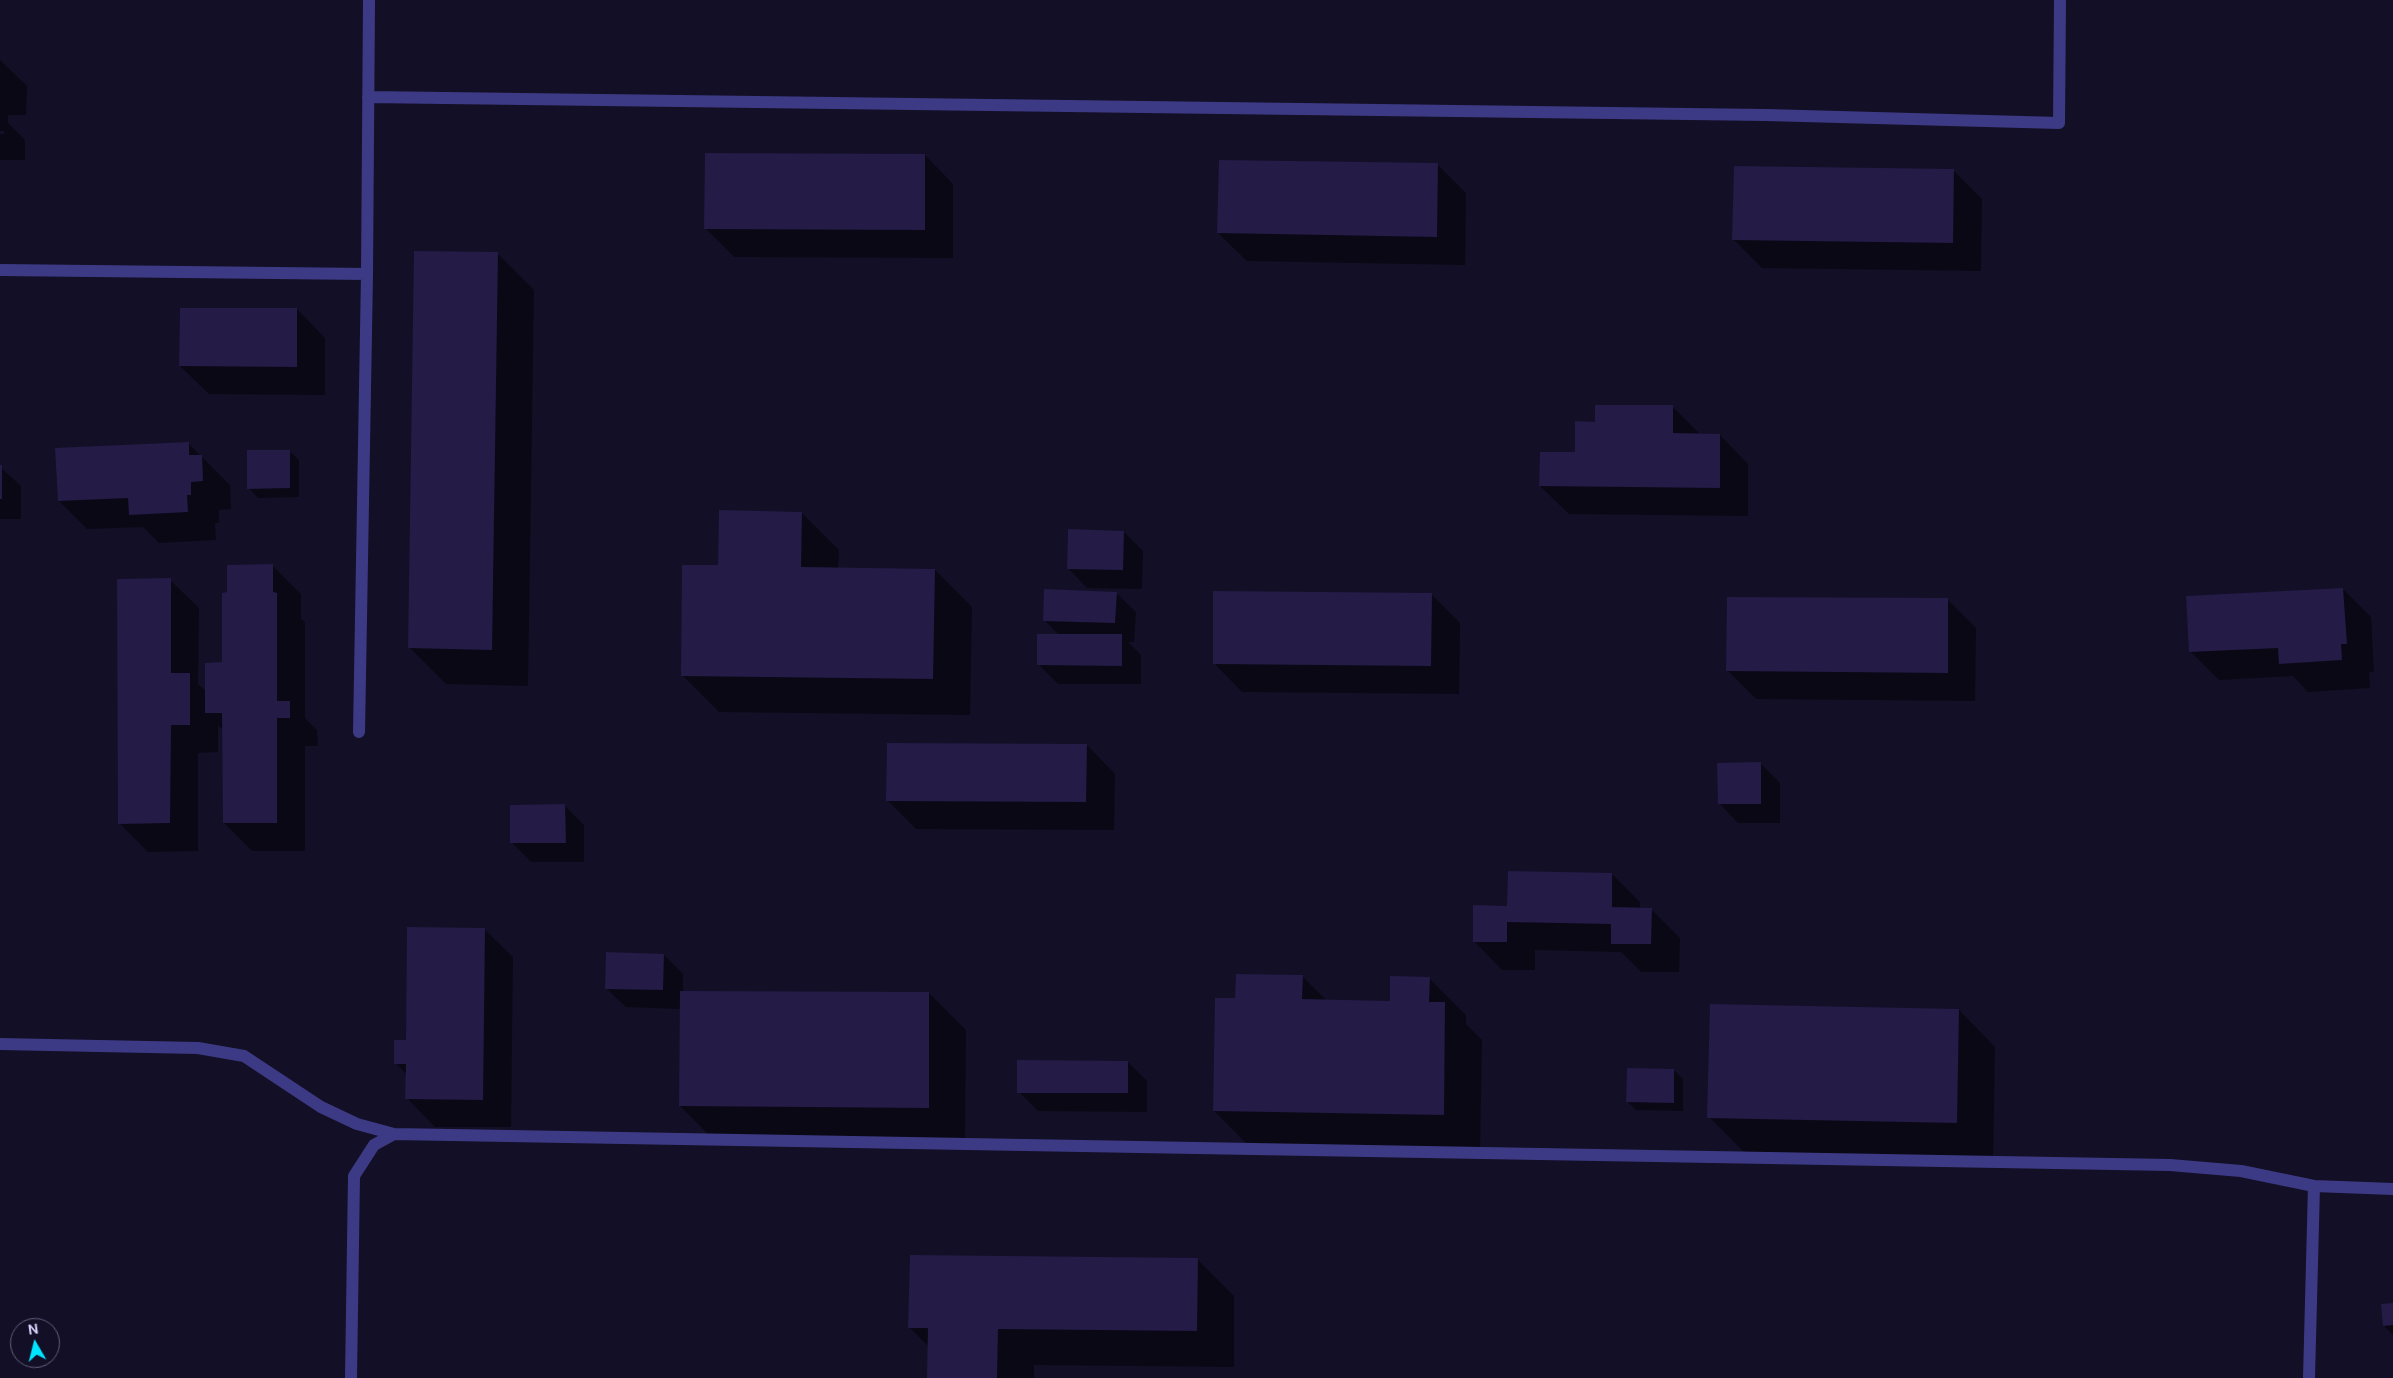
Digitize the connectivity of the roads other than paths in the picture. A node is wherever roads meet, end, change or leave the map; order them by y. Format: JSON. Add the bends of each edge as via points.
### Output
{"nodes":[{"id":1,"x":369,"y":0,"type":"edge"},
{"id":2,"x":2060,"y":0,"type":"edge"},
{"id":3,"x":368,"y":96,"type":"junction"},
{"id":4,"x":0,"y":270,"type":"edge"},
{"id":5,"x":367,"y":274,"type":"junction"},
{"id":6,"x":360,"y":732,"type":"dead end"},
{"id":7,"x":0,"y":1044,"type":"edge"},
{"id":8,"x":394,"y":1134,"type":"junction"},
{"id":9,"x":2314,"y":1186,"type":"junction"},
{"id":10,"x":2393,"y":1189,"type":"edge"},
{"id":11,"x":351,"y":1378,"type":"edge"},
{"id":12,"x":2309,"y":1378,"type":"edge"}],
"edges":[{"from":1,"to":3,"type":"lane"},
{"from":2,"to":3,"type":"lane","via":[[2059,123],[1766,115]]},
{"from":3,"to":5,"type":"lane"},
{"from":4,"to":5,"type":"lane"},
{"from":5,"to":6,"type":"lane"},
{"from":7,"to":8,"type":"lane","via":[[198,1048],[244,1056],[321,1107],[357,1124]]},
{"from":8,"to":9,"type":"lane","via":[[2170,1165],[2240,1171]]},
{"from":8,"to":11,"type":"lane","via":[[374,1145],[354,1176]]},
{"from":9,"to":10,"type":"lane"},
{"from":9,"to":12,"type":"lane"}]}
